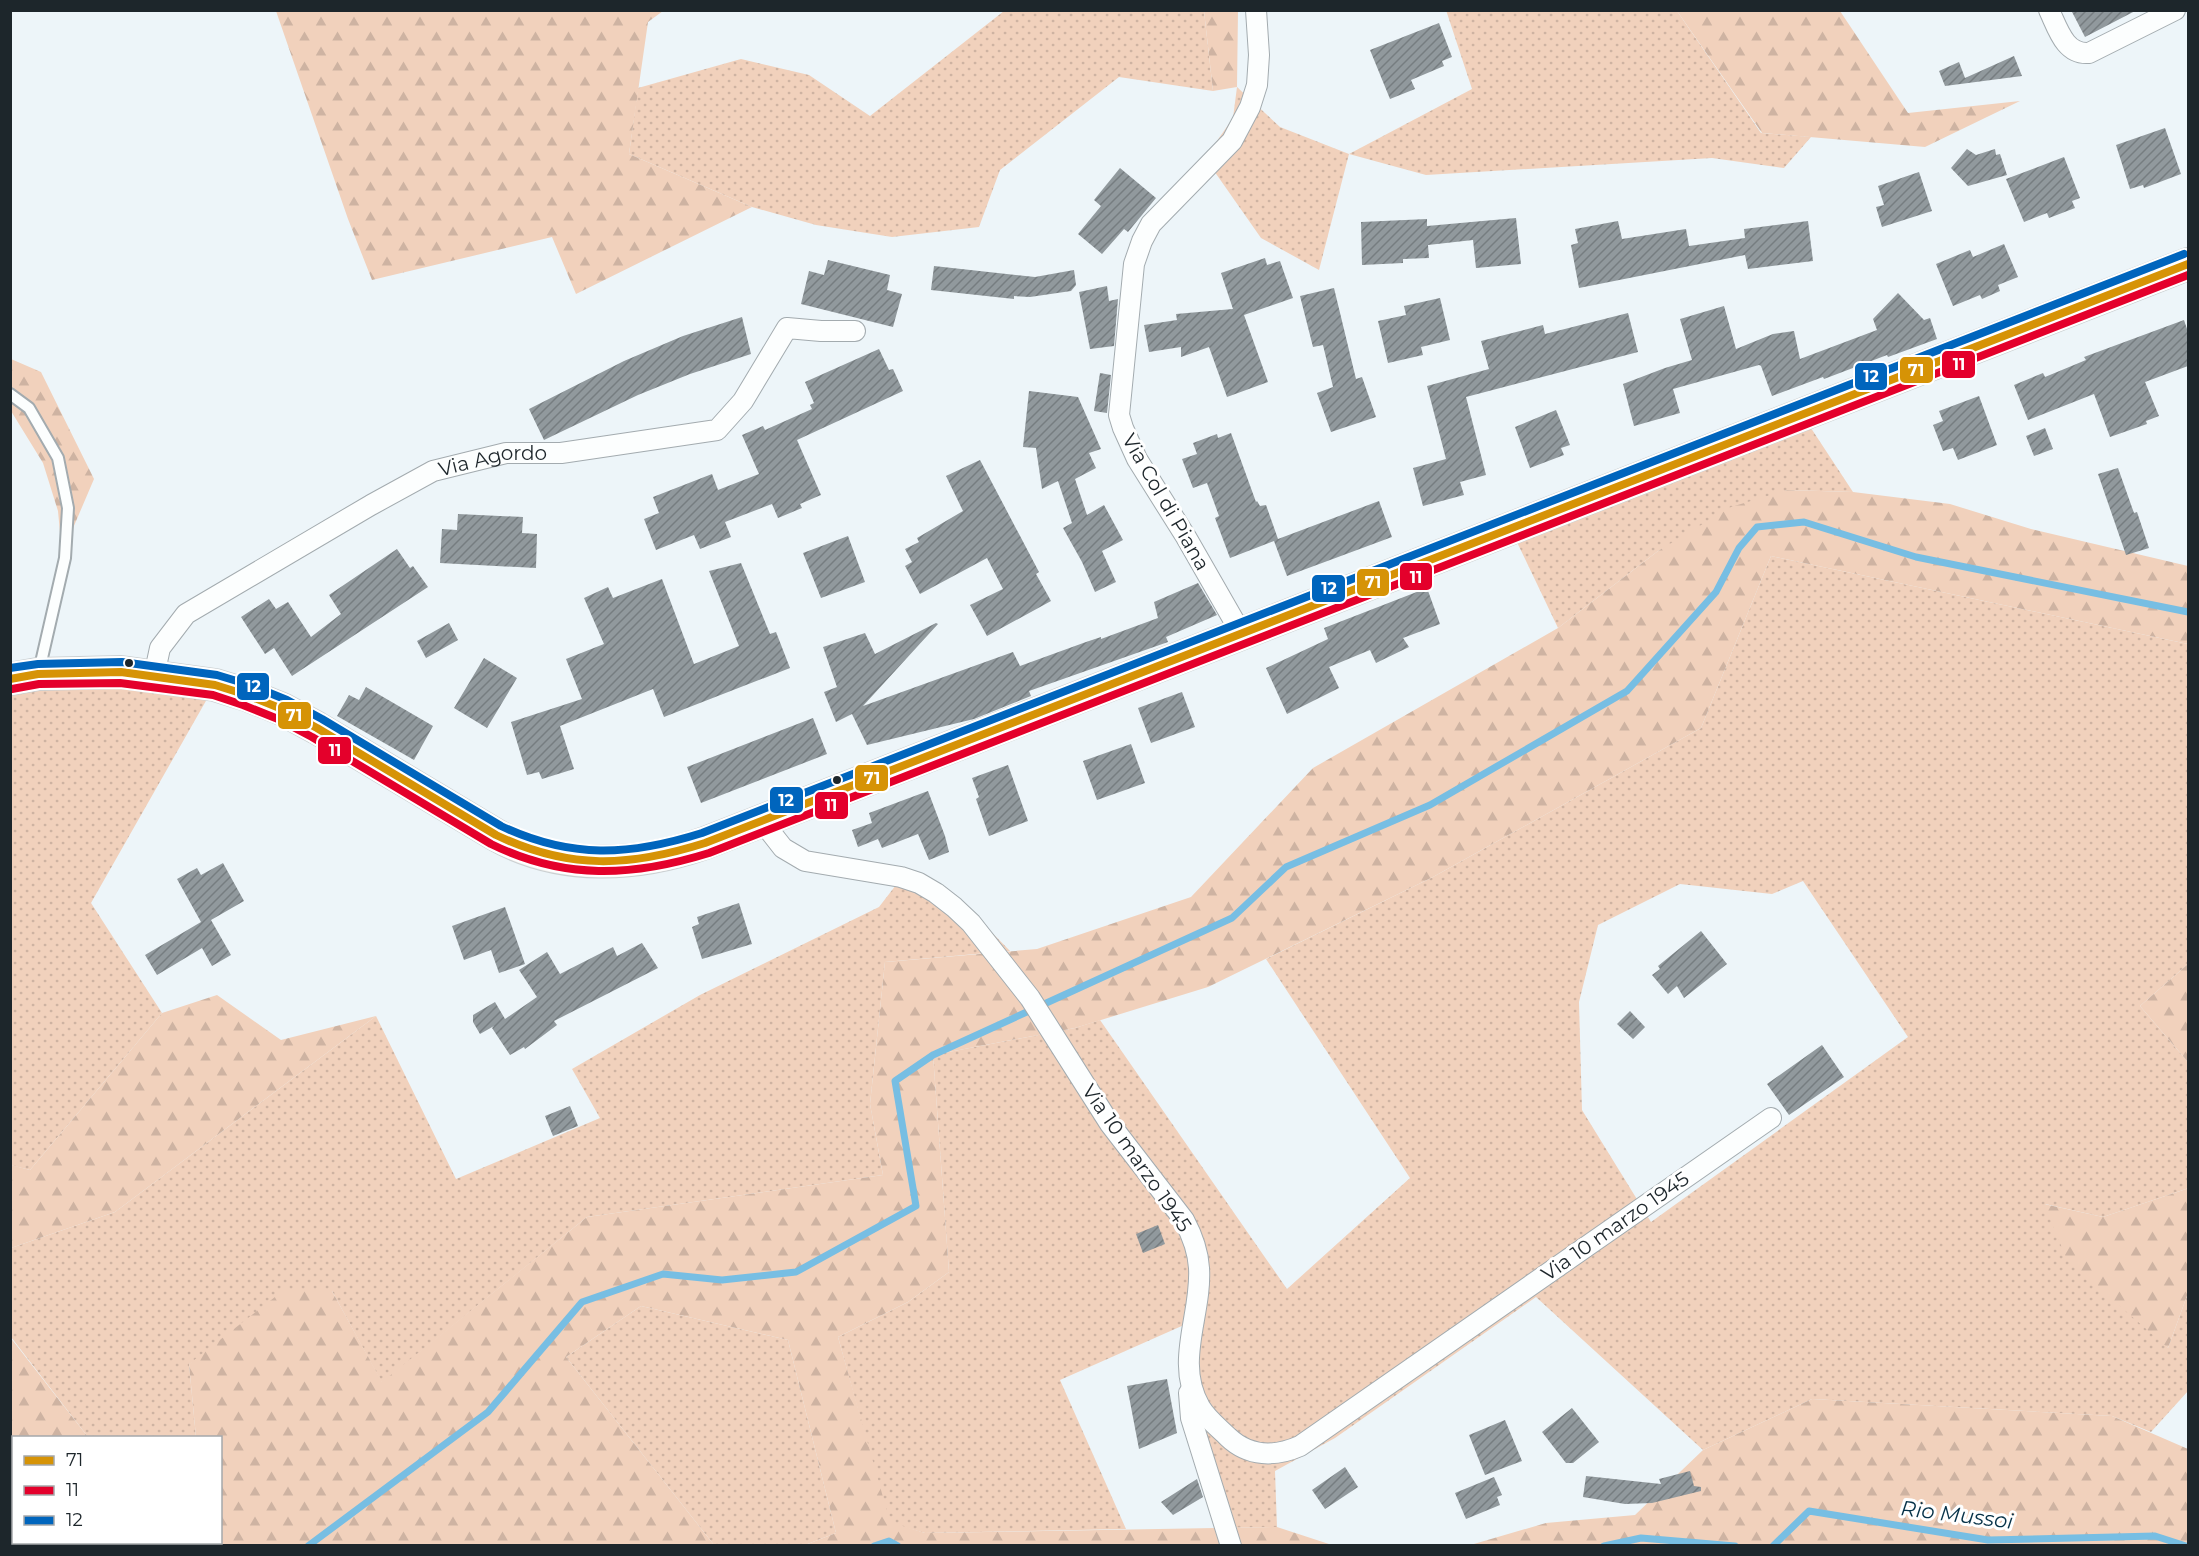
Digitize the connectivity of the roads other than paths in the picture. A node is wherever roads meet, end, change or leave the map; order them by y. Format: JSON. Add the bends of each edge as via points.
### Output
{"nodes":[{"id":1,"x":1256,"y":10,"type":"edge"},
{"id":2,"x":2049,"y":10,"type":"edge"},
{"id":3,"x":2175,"y":10,"type":"edge"},
{"id":4,"x":2188,"y":264,"type":"edge"},
{"id":5,"x":855,"y":331,"type":"dead end"},
{"id":6,"x":10,"y":394,"type":"edge"},
{"id":7,"x":1240,"y":633,"type":"junction"},
{"id":8,"x":154,"y":676,"type":"junction"},
{"id":9,"x":24,"y":677,"type":"edge"},
{"id":10,"x":761,"y":820,"type":"junction"},
{"id":11,"x":1771,"y":1119,"type":"dead end"},
{"id":12,"x":1190,"y":1377,"type":"junction"},
{"id":13,"x":1232,"y":1545,"type":"edge"}],
"edges":[{"from":1,"to":7,"type":"street","name":"Via Col di Piana","via":[[1259,55],[1257,85],[1250,107],[1232,141],[1151,224],[1134,264],[1119,415],[1137,459]]},
{"from":2,"to":3,"type":"street","via":[[2066,45],[2083,54]]},
{"from":4,"to":7,"type":"main road"},
{"from":5,"to":8,"type":"street","name":"Via Agordo","via":[[787,328],[743,401],[717,430],[561,453],[506,453],[433,471],[186,614],[160,648]]},
{"from":6,"to":9,"type":"lane","via":[[29,408],[58,458],[68,508],[65,558]]},
{"from":7,"to":10,"type":"main road"},
{"from":8,"to":9,"type":"main road","via":[[82,672]]},
{"from":8,"to":10,"type":"main road","via":[[215,685],[282,709],[508,842],[553,857],[594,862],[661,856]]},
{"from":10,"to":12,"type":"street","name":"Via 10 marzo 1945","via":[[783,848],[805,861],[901,877],[936,893],[971,923],[1030,998],[1110,1124],[1192,1235],[1199,1285],[1189,1341]]},
{"from":11,"to":12,"type":"street","name":"Via 10 marzo 1945","via":[[1287,1452],[1260,1454],[1233,1442],[1202,1410]]},
{"from":12,"to":13,"type":"street","via":[[1191,1418]]}]}
